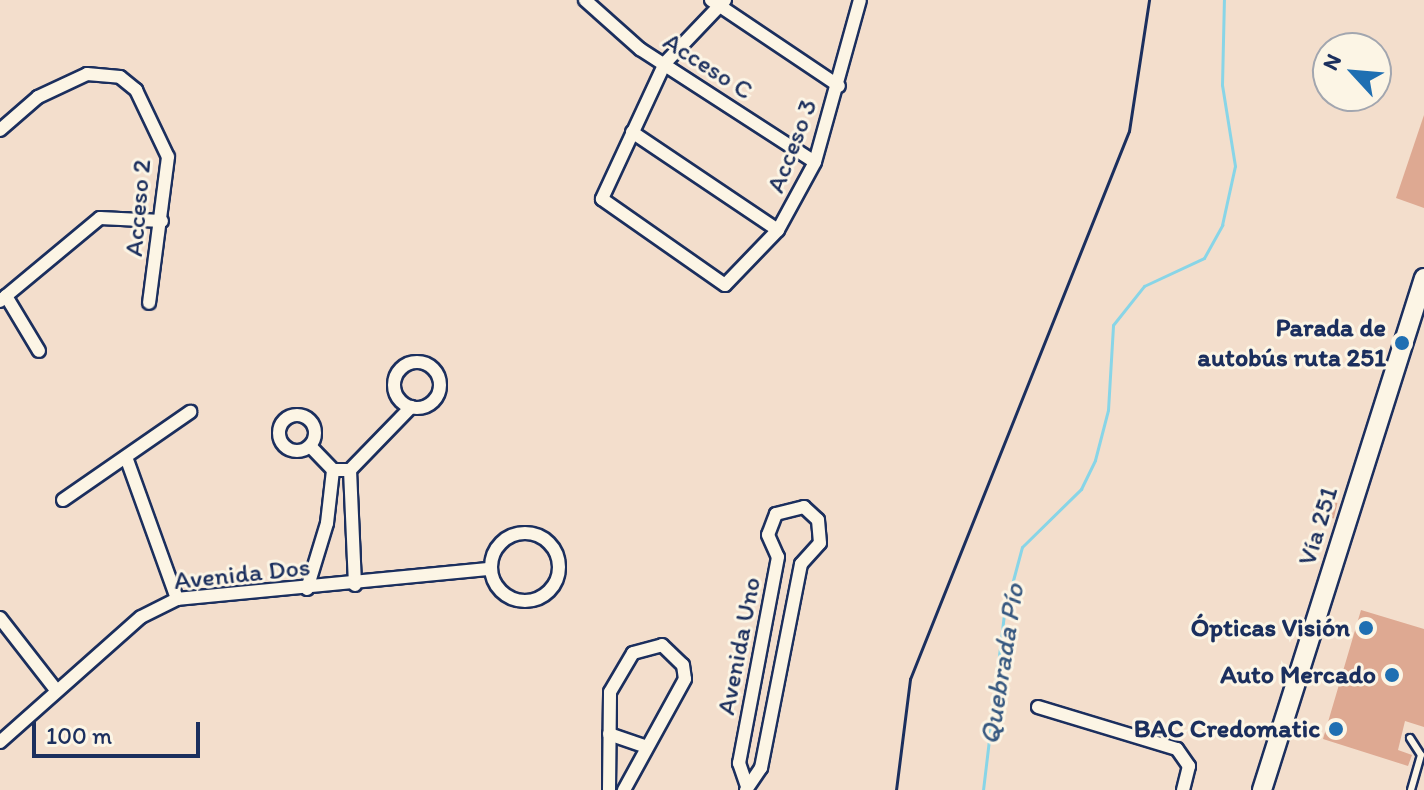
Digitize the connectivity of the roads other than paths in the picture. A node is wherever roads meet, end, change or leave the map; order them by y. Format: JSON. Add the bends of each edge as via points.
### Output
{"nodes":[{"id":1,"x":585,"y":0,"type":"edge"},
{"id":2,"x":860,"y":0,"type":"edge"},
{"id":3,"x":718,"y":2,"type":"edge"},
{"id":4,"x":665,"y":63,"type":"junction"},
{"id":5,"x":839,"y":86,"type":"junction"},
{"id":6,"x":0,"y":130,"type":"edge"},
{"id":7,"x":632,"y":132,"type":"junction"},
{"id":8,"x":815,"y":162,"type":"junction"},
{"id":9,"x":162,"y":221,"type":"junction"},
{"id":10,"x":778,"y":230,"type":"junction"},
{"id":11,"x":1424,"y":278,"type":"edge"},
{"id":12,"x":3,"y":299,"type":"edge"},
{"id":13,"x":149,"y":303,"type":"dead end"},
{"id":14,"x":39,"y":351,"type":"dead end"},
{"id":15,"x":411,"y":407,"type":"dead end"},
{"id":16,"x":190,"y":412,"type":"dead end"},
{"id":17,"x":310,"y":446,"type":"dead end"},
{"id":18,"x":126,"y":457,"type":"junction"},
{"id":19,"x":333,"y":470,"type":"junction"},
{"id":20,"x":350,"y":470,"type":"junction"},
{"id":21,"x":63,"y":500,"type":"dead end"},
{"id":22,"x":352,"y":528,"type":"junction"},
{"id":23,"x":326,"y":529,"type":"junction"},
{"id":24,"x":490,"y":569,"type":"junction"},
{"id":25,"x":355,"y":585,"type":"junction"},
{"id":26,"x":307,"y":589,"type":"junction"},
{"id":27,"x":177,"y":599,"type":"junction"},
{"id":28,"x":0,"y":618,"type":"edge"},
{"id":29,"x":56,"y":690,"type":"junction"},
{"id":30,"x":1038,"y":707,"type":"dead end"},
{"id":31,"x":609,"y":734,"type":"junction"},
{"id":32,"x":1410,"y":738,"type":"dead end"},
{"id":33,"x":0,"y":742,"type":"edge"},
{"id":34,"x":644,"y":746,"type":"junction"},
{"id":35,"x":746,"y":788,"type":"edge"},
{"id":36,"x":609,"y":790,"type":"edge"},
{"id":37,"x":624,"y":790,"type":"edge"},
{"id":38,"x":1183,"y":790,"type":"edge"},
{"id":39,"x":1262,"y":790,"type":"edge"},
{"id":40,"x":1411,"y":790,"type":"edge"}],
"edges":[{"from":1,"to":4,"type":"street","name":"Acceso C"},
{"from":2,"to":5,"type":"street","name":"Acceso 3"},
{"from":3,"to":4,"type":"street"},
{"from":3,"to":5,"type":"street"},
{"from":4,"to":7,"type":"street"},
{"from":4,"to":8,"type":"street","name":"Acceso C"},
{"from":5,"to":8,"type":"street","name":"Acceso 3"},
{"from":6,"to":9,"type":"street","name":"Acceso 2","via":[[64,83],[87,74],[120,77],[148,110],[168,157]]},
{"from":7,"to":10,"type":"street"},
{"from":7,"to":10,"type":"street","name":"Acceso 3","via":[[602,199],[725,285]]},
{"from":8,"to":10,"type":"street","name":"Acceso 3"},
{"from":9,"to":12,"type":"street","via":[[100,218]]},
{"from":9,"to":13,"type":"street","name":"Acceso 2"},
{"from":11,"to":39,"type":"main road","name":"Vía 251"},
{"from":12,"to":14,"type":"street"},
{"from":15,"to":20,"type":"street"},
{"from":16,"to":18,"type":"street"},
{"from":17,"to":19,"type":"street"},
{"from":18,"to":21,"type":"street"},
{"from":18,"to":27,"type":"street"},
{"from":19,"to":20,"type":"street"},
{"from":19,"to":23,"type":"street"},
{"from":20,"to":22,"type":"street"},
{"from":22,"to":23,"type":"street"},
{"from":22,"to":25,"type":"street"},
{"from":23,"to":26,"type":"street"},
{"from":24,"to":24,"type":"street","via":[[502,594],[524,602],[547,594],[559,562],[548,541],[523,532],[502,542]]},
{"from":24,"to":25,"type":"street","name":"Avenida Dos"},
{"from":25,"to":26,"type":"street","name":"Avenida Dos"},
{"from":26,"to":27,"type":"street","name":"Avenida Dos"},
{"from":27,"to":29,"type":"street","name":"Avenida Dos","via":[[141,617]]},
{"from":28,"to":29,"type":"street"},
{"from":29,"to":33,"type":"street","name":"Avenida Dos"},
{"from":30,"to":38,"type":"street","via":[[1177,749],[1189,766]]},
{"from":31,"to":34,"type":"street"},
{"from":31,"to":34,"type":"street","via":[[619,673],[633,653],[662,645],[683,665],[685,679]]},
{"from":31,"to":36,"type":"street"},
{"from":32,"to":40,"type":"lane","via":[[1421,755]]},
{"from":34,"to":37,"type":"street"},
{"from":35,"to":35,"type":"street","name":"Avenida Uno","via":[[761,768],[801,564],[820,543],[818,520],[804,507],[776,514],[768,535],[778,557],[739,763]]}]}
